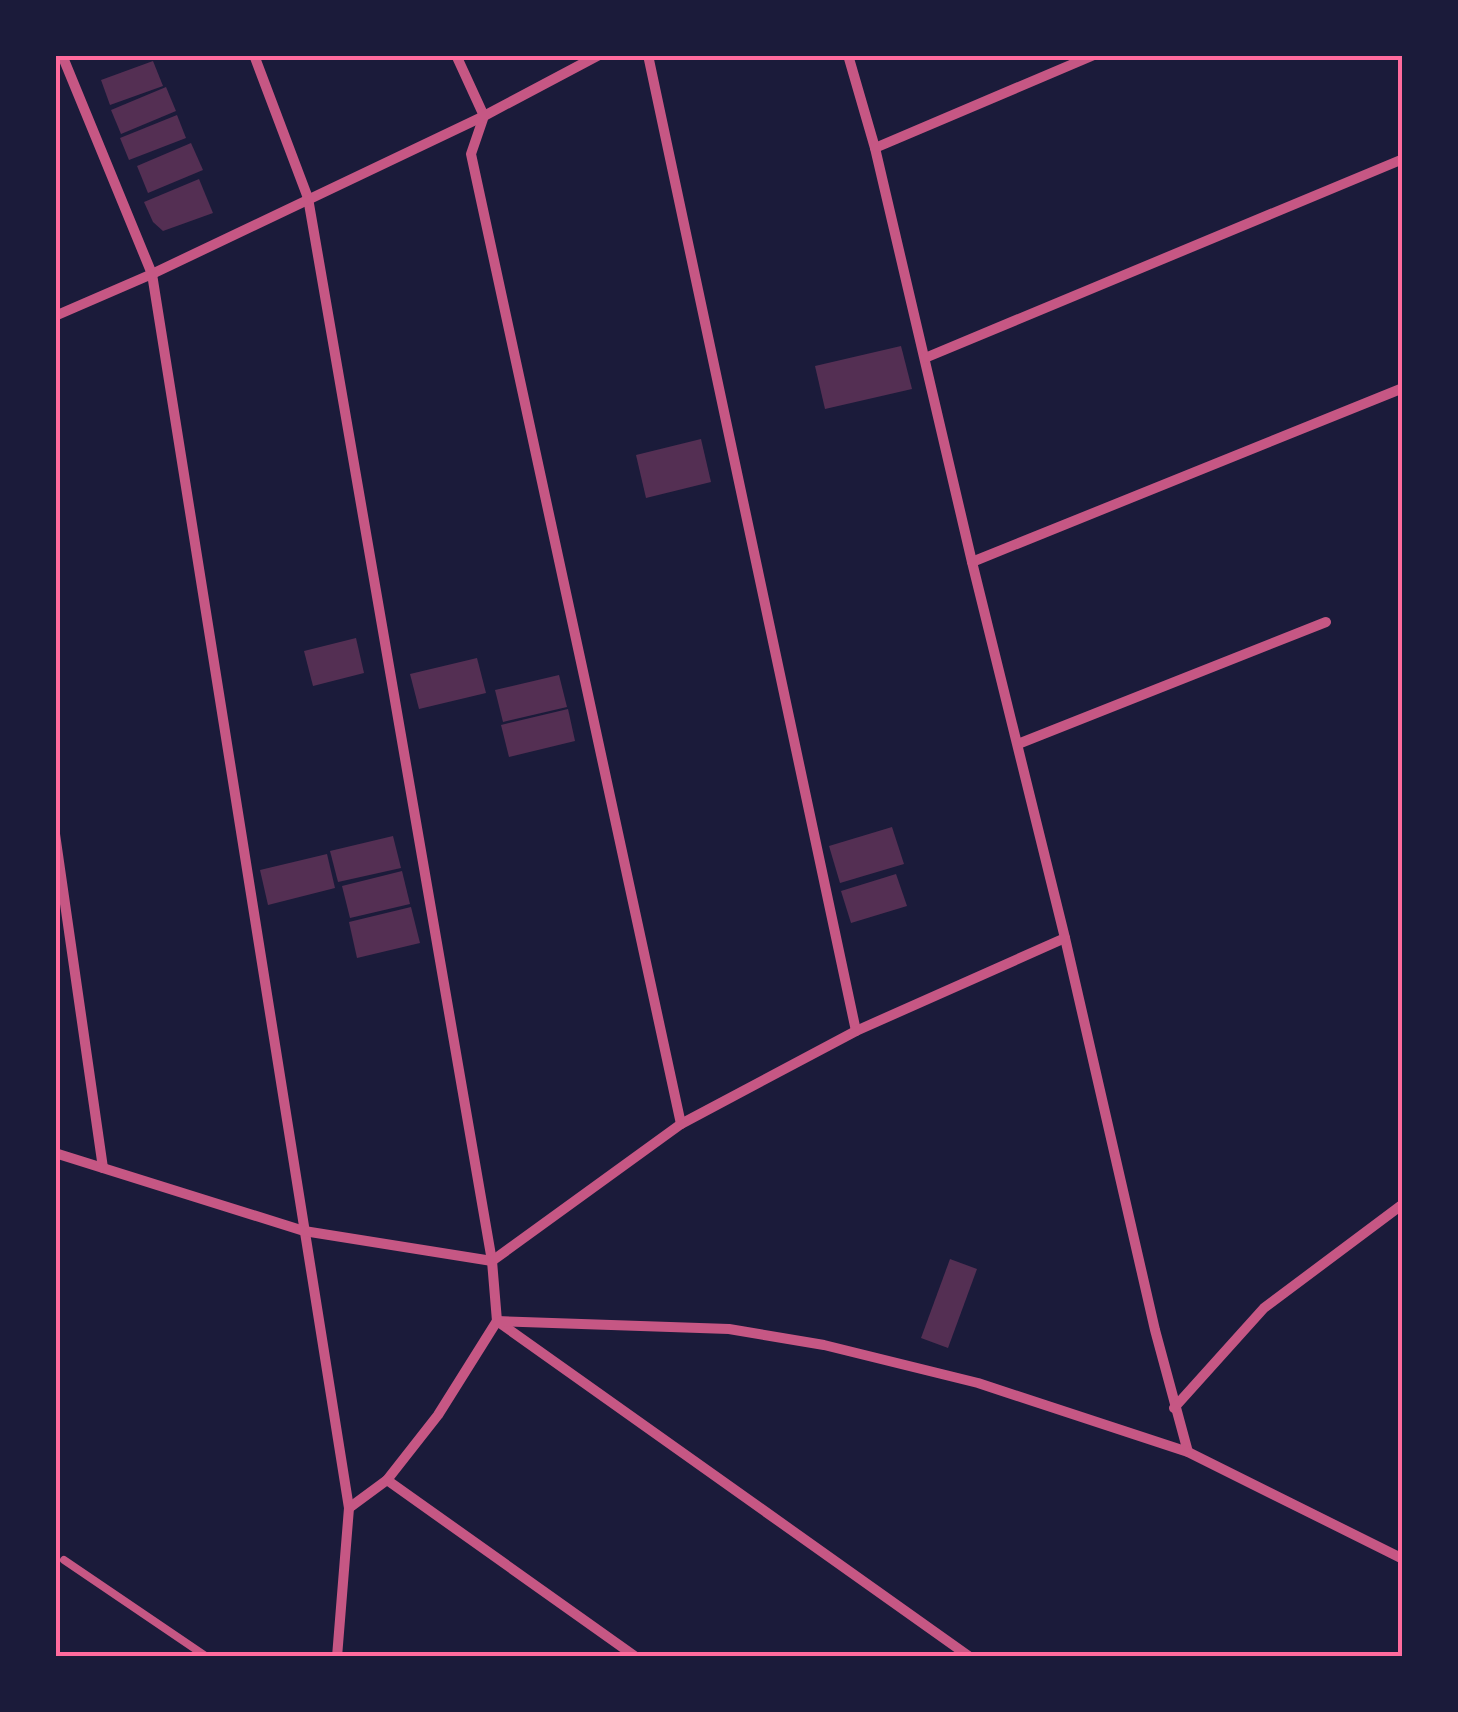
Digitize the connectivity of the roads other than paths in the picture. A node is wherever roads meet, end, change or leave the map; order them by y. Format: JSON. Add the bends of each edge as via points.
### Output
{"nodes":[{"id":1,"x":62,"y":55,"type":"edge"},
{"id":2,"x":254,"y":55,"type":"edge"},
{"id":3,"x":456,"y":55,"type":"edge"},
{"id":4,"x":599,"y":55,"type":"edge"},
{"id":5,"x":648,"y":55,"type":"edge"},
{"id":6,"x":848,"y":55,"type":"edge"},
{"id":7,"x":1094,"y":55,"type":"edge"},
{"id":8,"x":484,"y":116,"type":"junction"},
{"id":9,"x":875,"y":148,"type":"junction"},
{"id":10,"x":1403,"y":159,"type":"edge"},
{"id":11,"x":308,"y":198,"type":"junction"},
{"id":12,"x":152,"y":274,"type":"junction"},
{"id":13,"x":55,"y":316,"type":"edge"},
{"id":14,"x":925,"y":358,"type":"junction"},
{"id":15,"x":1403,"y":388,"type":"edge"},
{"id":16,"x":972,"y":562,"type":"junction"},
{"id":17,"x":1326,"y":622,"type":"dead end"},
{"id":18,"x":1018,"y":744,"type":"junction"},
{"id":19,"x":55,"y":834,"type":"edge"},
{"id":20,"x":1065,"y":938,"type":"junction"},
{"id":21,"x":856,"y":1031,"type":"junction"},
{"id":22,"x":682,"y":1124,"type":"junction"},
{"id":23,"x":55,"y":1153,"type":"edge"},
{"id":24,"x":103,"y":1168,"type":"junction"},
{"id":25,"x":1403,"y":1204,"type":"edge"},
{"id":26,"x":304,"y":1231,"type":"junction"},
{"id":27,"x":492,"y":1261,"type":"junction"},
{"id":28,"x":497,"y":1322,"type":"junction"},
{"id":29,"x":1174,"y":1408,"type":"junction"},
{"id":30,"x":1188,"y":1452,"type":"junction"},
{"id":31,"x":388,"y":1480,"type":"junction"},
{"id":32,"x":349,"y":1508,"type":"junction"},
{"id":33,"x":1403,"y":1559,"type":"edge"},
{"id":34,"x":64,"y":1560,"type":"dead end"},
{"id":35,"x":208,"y":1657,"type":"edge"},
{"id":36,"x":337,"y":1657,"type":"edge"},
{"id":37,"x":636,"y":1657,"type":"edge"},
{"id":38,"x":970,"y":1657,"type":"edge"}],
"edges":[{"from":1,"to":12,"type":"street"},
{"from":2,"to":11,"type":"street"},
{"from":3,"to":8,"type":"street"},
{"from":4,"to":8,"type":"street"},
{"from":5,"to":21,"type":"street"},
{"from":6,"to":9,"type":"street"},
{"from":7,"to":9,"type":"street"},
{"from":8,"to":11,"type":"street"},
{"from":8,"to":22,"type":"street","via":[[472,154]]},
{"from":9,"to":14,"type":"street"},
{"from":10,"to":14,"type":"street"},
{"from":11,"to":12,"type":"street"},
{"from":11,"to":27,"type":"street"},
{"from":12,"to":13,"type":"street"},
{"from":12,"to":26,"type":"street"},
{"from":14,"to":16,"type":"street"},
{"from":15,"to":16,"type":"street"},
{"from":16,"to":18,"type":"street"},
{"from":17,"to":18,"type":"street"},
{"from":18,"to":20,"type":"street"},
{"from":19,"to":24,"type":"street"},
{"from":20,"to":21,"type":"street"},
{"from":20,"to":29,"type":"street"},
{"from":21,"to":22,"type":"street"},
{"from":22,"to":27,"type":"street"},
{"from":23,"to":24,"type":"street"},
{"from":24,"to":26,"type":"street"},
{"from":25,"to":29,"type":"street","via":[[1264,1308]]},
{"from":26,"to":27,"type":"street"},
{"from":26,"to":32,"type":"street"},
{"from":27,"to":28,"type":"street"},
{"from":28,"to":30,"type":"street","via":[[729,1329],[824,1344],[978,1383]]},
{"from":28,"to":31,"type":"street"},
{"from":28,"to":38,"type":"street"},
{"from":29,"to":30,"type":"street"},
{"from":30,"to":33,"type":"street"},
{"from":31,"to":32,"type":"street"},
{"from":31,"to":37,"type":"street"},
{"from":32,"to":36,"type":"street"},
{"from":34,"to":35,"type":"lane"}]}
